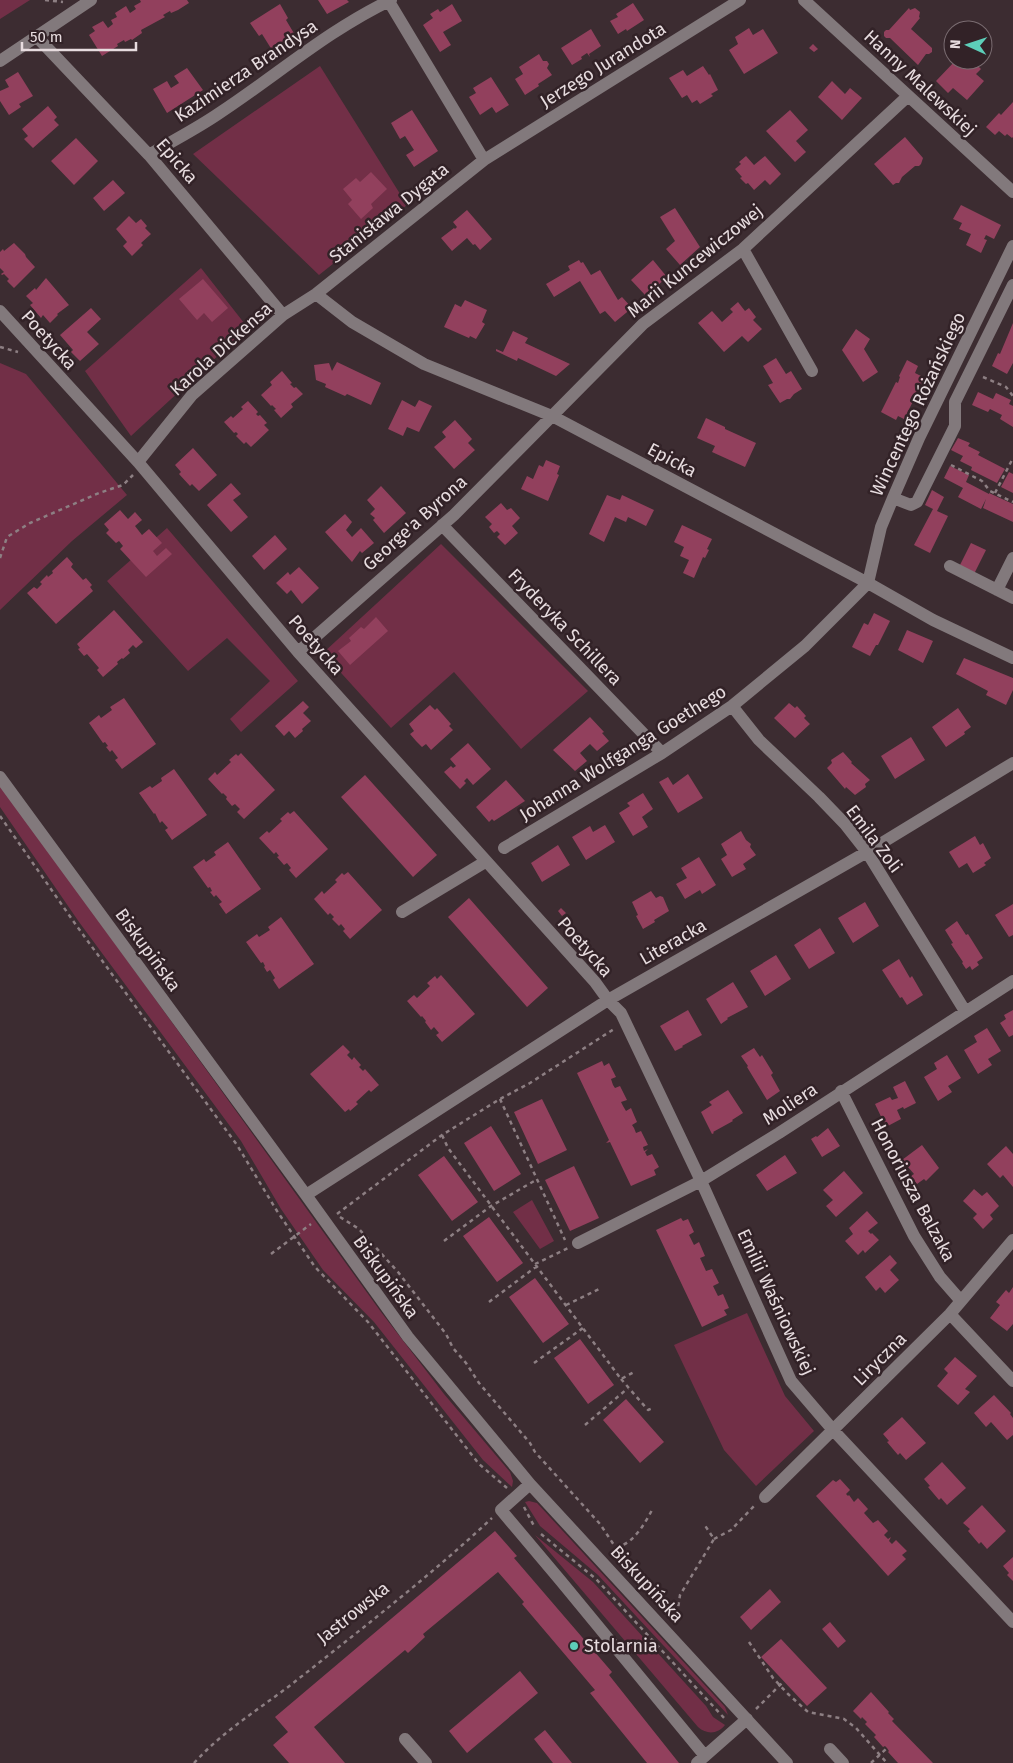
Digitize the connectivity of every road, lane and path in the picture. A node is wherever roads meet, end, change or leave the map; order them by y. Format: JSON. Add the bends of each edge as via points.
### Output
{"nodes":[{"id":1,"x":91,"y":0,"type":"edge"},
{"id":2,"x":389,"y":0,"type":"edge"},
{"id":3,"x":740,"y":0,"type":"edge"},
{"id":4,"x":804,"y":0,"type":"edge"},
{"id":5,"x":37,"y":37,"type":"junction"},
{"id":6,"x":0,"y":61,"type":"edge"},
{"id":7,"x":908,"y":96,"type":"junction"},
{"id":8,"x":149,"y":154,"type":"junction"},
{"id":9,"x":484,"y":160,"type":"junction"},
{"id":10,"x":1013,"y":192,"type":"edge"},
{"id":11,"x":1013,"y":246,"type":"edge"},
{"id":12,"x":743,"y":249,"type":"junction"},
{"id":13,"x":1013,"y":285,"type":"edge"},
{"id":14,"x":316,"y":294,"type":"junction"},
{"id":15,"x":0,"y":311,"type":"edge"},
{"id":16,"x":283,"y":315,"type":"junction"},
{"id":17,"x":812,"y":370,"type":"dead end"},
{"id":18,"x":970,"y":371,"type":"junction"},
{"id":19,"x":1013,"y":396,"type":"edge"},
{"id":20,"x":552,"y":416,"type":"junction"},
{"id":21,"x":1013,"y":458,"type":"edge"},
{"id":22,"x":939,"y":459,"type":"junction"},
{"id":23,"x":139,"y":464,"type":"junction"},
{"id":24,"x":995,"y":493,"type":"junction"},
{"id":25,"x":892,"y":498,"type":"junction"},
{"id":26,"x":1013,"y":502,"type":"edge"},
{"id":27,"x":442,"y":525,"type":"junction"},
{"id":28,"x":0,"y":558,"type":"edge"},
{"id":29,"x":1013,"y":558,"type":"edge"},
{"id":30,"x":950,"y":566,"type":"dead end"},
{"id":31,"x":868,"y":583,"type":"junction"},
{"id":32,"x":997,"y":590,"type":"junction"},
{"id":33,"x":1013,"y":598,"type":"edge"},
{"id":34,"x":298,"y":652,"type":"junction"},
{"id":35,"x":1013,"y":658,"type":"edge"},
{"id":36,"x":732,"y":706,"type":"junction"},
{"id":37,"x":662,"y":752,"type":"junction"},
{"id":38,"x":1013,"y":763,"type":"edge"},
{"id":39,"x":0,"y":777,"type":"edge"},
{"id":40,"x":504,"y":848,"type":"dead end"},
{"id":41,"x":867,"y":852,"type":"junction"},
{"id":42,"x":485,"y":862,"type":"junction"},
{"id":43,"x":402,"y":912,"type":"dead end"},
{"id":44,"x":1013,"y":981,"type":"edge"},
{"id":45,"x":608,"y":1000,"type":"junction"},
{"id":46,"x":965,"y":1011,"type":"junction"},
{"id":47,"x":625,"y":1022,"type":"junction"},
{"id":48,"x":841,"y":1091,"type":"junction"},
{"id":49,"x":500,"y":1099,"type":"junction"},
{"id":50,"x":442,"y":1135,"type":"junction"},
{"id":51,"x":536,"y":1180,"type":"junction"},
{"id":52,"x":701,"y":1181,"type":"junction"},
{"id":53,"x":306,"y":1195,"type":"junction"},
{"id":54,"x":492,"y":1206,"type":"junction"},
{"id":55,"x":321,"y":1216,"type":"junction"},
{"id":56,"x":1013,"y":1240,"type":"edge"},
{"id":57,"x":444,"y":1241,"type":"dead end"},
{"id":58,"x":573,"y":1246,"type":"junction"},
{"id":59,"x":270,"y":1254,"type":"dead end"},
{"id":60,"x":536,"y":1265,"type":"junction"},
{"id":61,"x":599,"y":1289,"type":"dead end"},
{"id":62,"x":961,"y":1301,"type":"junction"},
{"id":63,"x":489,"y":1302,"type":"dead end"},
{"id":64,"x":566,"y":1305,"type":"junction"},
{"id":65,"x":950,"y":1314,"type":"junction"},
{"id":66,"x":583,"y":1328,"type":"junction"},
{"id":67,"x":534,"y":1363,"type":"dead end"},
{"id":68,"x":636,"y":1371,"type":"dead end"},
{"id":69,"x":621,"y":1379,"type":"junction"},
{"id":70,"x":1013,"y":1381,"type":"edge"},
{"id":71,"x":628,"y":1388,"type":"junction"},
{"id":72,"x":653,"y":1408,"type":"dead end"},
{"id":73,"x":585,"y":1425,"type":"dead end"},
{"id":74,"x":833,"y":1430,"type":"junction"},
{"id":75,"x":530,"y":1484,"type":"junction"},
{"id":76,"x":764,"y":1497,"type":"joint"},
{"id":77,"x":653,"y":1508,"type":"dead end"},
{"id":78,"x":501,"y":1510,"type":"junction"},
{"id":79,"x":704,"y":1524,"type":"dead end"},
{"id":80,"x":714,"y":1540,"type":"junction"},
{"id":81,"x":615,"y":1547,"type":"junction"},
{"id":82,"x":677,"y":1613,"type":"junction"},
{"id":83,"x":1013,"y":1622,"type":"edge"},
{"id":84,"x":675,"y":1624,"type":"dead end"},
{"id":85,"x":749,"y":1642,"type":"dead end"},
{"id":86,"x":783,"y":1682,"type":"dead end"},
{"id":87,"x":779,"y":1685,"type":"junction"},
{"id":88,"x":750,"y":1715,"type":"junction"},
{"id":89,"x":405,"y":1739,"type":"dead end"},
{"id":90,"x":887,"y":1748,"type":"dead end"},
{"id":91,"x":830,"y":1749,"type":"dead end"},
{"id":92,"x":880,"y":1755,"type":"junction"},
{"id":93,"x":701,"y":1760,"type":"edge"},
{"id":94,"x":194,"y":1763,"type":"edge"},
{"id":95,"x":426,"y":1763,"type":"edge"},
{"id":96,"x":788,"y":1763,"type":"edge"},
{"id":97,"x":842,"y":1763,"type":"edge"},
{"id":98,"x":872,"y":1763,"type":"edge"},
{"id":99,"x":887,"y":1763,"type":"edge"}],
"edges":[{"from":1,"to":5,"type":"street"},
{"from":2,"to":8,"type":"street","name":"Kazimierza Brandysa","via":[[357,17],[218,115]]},
{"from":2,"to":9,"type":"street"},
{"from":3,"to":9,"type":"street","name":"Jerzego Jurandota"},
{"from":4,"to":7,"type":"street","name":"Hanny Malewskiej"},
{"from":5,"to":6,"type":"street"},
{"from":5,"to":8,"type":"street","name":"Epicka"},
{"from":7,"to":10,"type":"street","name":"Hanny Malewskiej"},
{"from":7,"to":12,"type":"street","name":"Marii Kuncewiczowej"},
{"from":8,"to":16,"type":"street","name":"Epicka"},
{"from":9,"to":14,"type":"street","name":"Stanisława Dygata"},
{"from":11,"to":25,"type":"street","name":"Wincentego Różańskiego"},
{"from":12,"to":17,"type":"street"},
{"from":12,"to":20,"type":"street","name":"Marii Kuncewiczowej","via":[[643,324]]},
{"from":13,"to":18,"type":"street"},
{"from":14,"to":16,"type":"street","name":"Karola Dickensa"},
{"from":14,"to":20,"type":"street","name":"Epicka","via":[[352,322],[424,364]]},
{"from":15,"to":23,"type":"street","name":"Poetycka"},
{"from":16,"to":23,"type":"street","name":"Karola Dickensa","via":[[192,395]]},
{"from":18,"to":19,"type":"path","via":[[1006,387]]},
{"from":18,"to":22,"type":"street","via":[[955,402],[955,426]]},
{"from":20,"to":27,"type":"street","name":"George'a Byrona"},
{"from":20,"to":31,"type":"street","name":"Epicka"},
{"from":21,"to":24,"type":"path"},
{"from":22,"to":24,"type":"path","via":[[982,481]]},
{"from":22,"to":25,"type":"street","via":[[917,502],[911,505]]},
{"from":23,"to":28,"type":"path","via":[[123,485],[39,519],[7,538]]},
{"from":23,"to":34,"type":"street","name":"Poetycka"},
{"from":24,"to":26,"type":"path"},
{"from":25,"to":31,"type":"street","name":"Wincentego Różańskiego","via":[[881,527]]},
{"from":27,"to":34,"type":"street","name":"George'a Byrona"},
{"from":27,"to":37,"type":"street","name":"Fryderyka Schillera"},
{"from":29,"to":32,"type":"street"},
{"from":30,"to":32,"type":"street"},
{"from":31,"to":35,"type":"street","name":"Epicka","via":[[933,620]]},
{"from":31,"to":36,"type":"street","name":"Johanna Wolfganga Goethego","via":[[804,646]]},
{"from":32,"to":33,"type":"street"},
{"from":34,"to":42,"type":"street","name":"Poetycka"},
{"from":36,"to":37,"type":"street","name":"Johanna Wolfganga Goethego"},
{"from":36,"to":41,"type":"street","name":"Emila Zoli","via":[[759,740],[819,797]]},
{"from":37,"to":40,"type":"street","name":"Johanna Wolfganga Goethego"},
{"from":38,"to":41,"type":"street","name":"Literacka"},
{"from":39,"to":53,"type":"street","name":"Biskupińska"},
{"from":41,"to":45,"type":"street","name":"Literacka"},
{"from":41,"to":46,"type":"street","name":"Emila Zoli"},
{"from":42,"to":43,"type":"street"},
{"from":42,"to":45,"type":"street","name":"Poetycka"},
{"from":44,"to":46,"type":"street","name":"Moliera"},
{"from":45,"to":47,"type":"street","name":"Emilii Waśniowskiej"},
{"from":45,"to":53,"type":"street","name":"Literacka"},
{"from":46,"to":48,"type":"street","name":"Moliera"},
{"from":47,"to":49,"type":"path"},
{"from":47,"to":52,"type":"street","name":"Emilii Waśniowskiej"},
{"from":48,"to":52,"type":"street","name":"Moliera"},
{"from":48,"to":62,"type":"street","name":"Honoriusza Balzaka","via":[[914,1236],[940,1277]]},
{"from":49,"to":50,"type":"path"},
{"from":49,"to":51,"type":"path"},
{"from":50,"to":54,"type":"path","via":[[448,1148]]},
{"from":50,"to":81,"type":"path","via":[[336,1215],[359,1229],[398,1272],[534,1452],[600,1524]]},
{"from":51,"to":54,"type":"path"},
{"from":51,"to":58,"type":"path"},
{"from":52,"to":58,"type":"street","name":"Moliera"},
{"from":52,"to":74,"type":"street","name":"Emilii Waśniowskiej","via":[[790,1381]]},
{"from":53,"to":55,"type":"street","name":"Biskupińska"},
{"from":54,"to":57,"type":"path"},
{"from":54,"to":60,"type":"path"},
{"from":55,"to":59,"type":"path"},
{"from":55,"to":75,"type":"street","name":"Biskupińska","via":[[408,1337]]},
{"from":56,"to":62,"type":"street","name":"Liryczna"},
{"from":58,"to":60,"type":"path"},
{"from":60,"to":63,"type":"path"},
{"from":60,"to":64,"type":"path"},
{"from":61,"to":64,"type":"path"},
{"from":62,"to":65,"type":"street","name":"Liryczna"},
{"from":64,"to":66,"type":"path"},
{"from":65,"to":70,"type":"street"},
{"from":65,"to":74,"type":"street","name":"Liryczna"},
{"from":66,"to":67,"type":"path"},
{"from":66,"to":69,"type":"path"},
{"from":68,"to":69,"type":"path"},
{"from":69,"to":71,"type":"path"},
{"from":71,"to":72,"type":"path","via":[[648,1410]]},
{"from":71,"to":73,"type":"path"},
{"from":74,"to":76,"type":"street","name":"Liryczna"},
{"from":74,"to":83,"type":"street","name":"Emilii Waśniowskiej"},
{"from":75,"to":78,"type":"street"},
{"from":75,"to":88,"type":"street","name":"Biskupińska"},
{"from":76,"to":80,"type":"path","via":[[756,1497],[756,1505],[731,1530]]},
{"from":77,"to":81,"type":"path","via":[[642,1528],[624,1544]]},
{"from":78,"to":93,"type":"street"},
{"from":78,"to":94,"type":"path","name":"Jastrowska","via":[[346,1641],[226,1732]]},
{"from":79,"to":80,"type":"path"},
{"from":80,"to":82,"type":"path","via":[[680,1595]]},
{"from":81,"to":82,"type":"path","via":[[623,1562]]},
{"from":82,"to":84,"type":"path"},
{"from":85,"to":87,"type":"path"},
{"from":86,"to":87,"type":"path"},
{"from":87,"to":88,"type":"path"},
{"from":87,"to":92,"type":"path","via":[[808,1712],[844,1719]]},
{"from":88,"to":93,"type":"street"},
{"from":88,"to":96,"type":"street","name":"Biskupińska"},
{"from":89,"to":95,"type":"street"},
{"from":90,"to":92,"type":"path"},
{"from":91,"to":97,"type":"street"},
{"from":92,"to":98,"type":"path"},
{"from":92,"to":99,"type":"path"}]}
